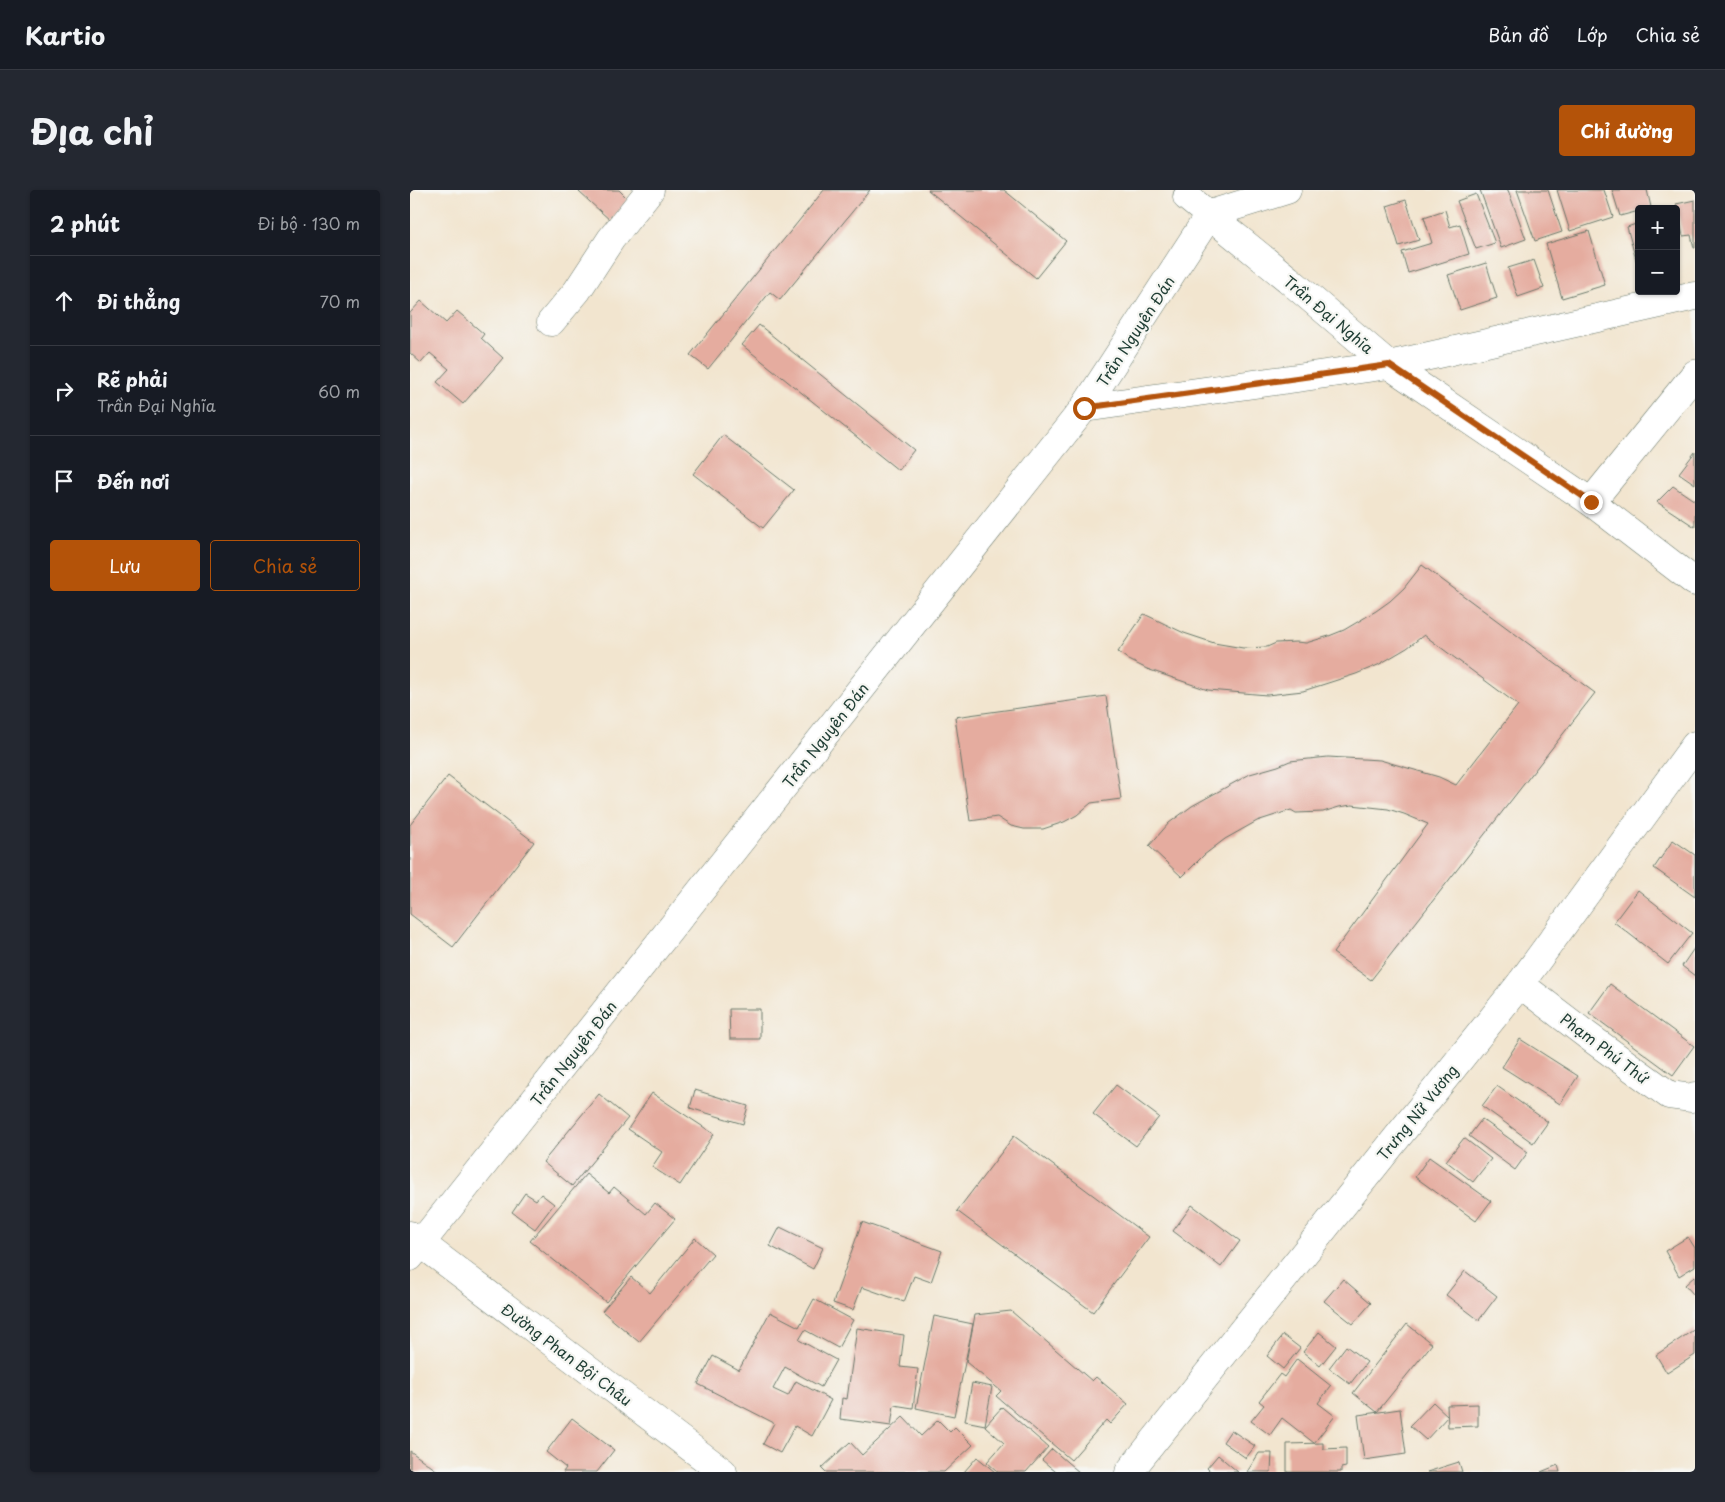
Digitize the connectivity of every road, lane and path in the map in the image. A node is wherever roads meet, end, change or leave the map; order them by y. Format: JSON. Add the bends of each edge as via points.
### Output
{"nodes":[{"id":1,"x":650,"y":190,"type":"edge"},
{"id":2,"x":1287,"y":190,"type":"edge"},
{"id":3,"x":1184,"y":193,"type":"edge"},
{"id":4,"x":1210,"y":214,"type":"junction"},
{"id":5,"x":1695,"y":296,"type":"edge"},
{"id":6,"x":551,"y":322,"type":"dead end"},
{"id":7,"x":1389,"y":365,"type":"junction"},
{"id":8,"x":1695,"y":374,"type":"edge"},
{"id":9,"x":1084,"y":408,"type":"junction"},
{"id":10,"x":1591,"y":502,"type":"junction"},
{"id":11,"x":1695,"y":582,"type":"edge"},
{"id":12,"x":1695,"y":745,"type":"edge"},
{"id":13,"x":1520,"y":984,"type":"junction"},
{"id":14,"x":1695,"y":1096,"type":"edge"},
{"id":15,"x":414,"y":1245,"type":"edge"},
{"id":16,"x":724,"y":1472,"type":"edge"},
{"id":17,"x":1129,"y":1472,"type":"edge"}],
"edges":[{"from":1,"to":6,"type":"street","via":[[610,239],[577,291]]},
{"from":2,"to":4,"type":"street"},
{"from":3,"to":4,"type":"street","name":"Trần Đại Nghĩa"},
{"from":4,"to":7,"type":"street","name":"Trần Đại Nghĩa"},
{"from":4,"to":9,"type":"street","name":"Trần Nguyên Đán"},
{"from":5,"to":7,"type":"street"},
{"from":7,"to":9,"type":"street"},
{"from":7,"to":10,"type":"street","name":"Trần Đại Nghĩa"},
{"from":8,"to":10,"type":"street"},
{"from":9,"to":15,"type":"street","name":"Trần Nguyên Đán"},
{"from":10,"to":11,"type":"street","name":"Trần Đại Nghĩa"},
{"from":12,"to":13,"type":"street","name":"Trưng Nữ Vương"},
{"from":13,"to":14,"type":"street","name":"Phạm Phú Thứ","via":[[1669,1095]]},
{"from":13,"to":17,"type":"street","name":"Trưng Nữ Vương"},
{"from":15,"to":16,"type":"street","name":"Đường Phan Bội Châu"}]}
